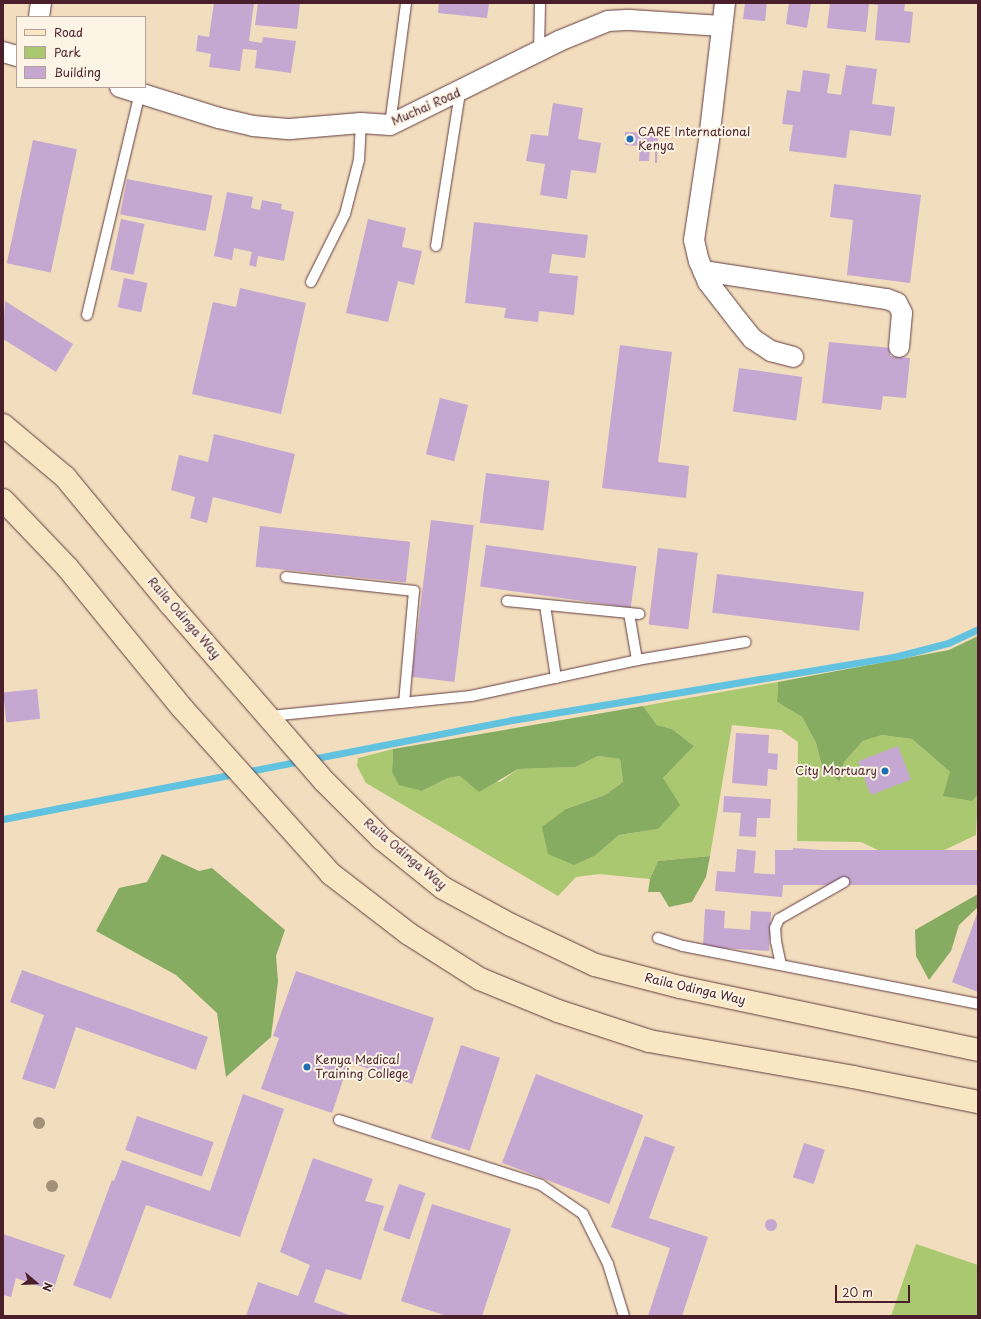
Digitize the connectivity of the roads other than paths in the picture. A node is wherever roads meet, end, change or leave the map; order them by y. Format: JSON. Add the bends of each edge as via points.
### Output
{"nodes":[{"id":1,"x":41,"y":3,"type":"edge"},
{"id":2,"x":406,"y":3,"type":"edge"},
{"id":3,"x":540,"y":3,"type":"edge"},
{"id":4,"x":725,"y":3,"type":"edge"},
{"id":5,"x":39,"y":16,"type":"edge"},
{"id":6,"x":722,"y":26,"type":"junction"},
{"id":7,"x":539,"y":51,"type":"junction"},
{"id":8,"x":3,"y":52,"type":"edge"},
{"id":9,"x":16,"y":56,"type":"edge"},
{"id":10,"x":123,"y":88,"type":"edge"},
{"id":11,"x":460,"y":92,"type":"junction"},
{"id":12,"x":140,"y":93,"type":"junction"},
{"id":13,"x":361,"y":123,"type":"junction"},
{"id":14,"x":390,"y":125,"type":"junction"},
{"id":15,"x":436,"y":246,"type":"dead end"},
{"id":16,"x":703,"y":271,"type":"junction"},
{"id":17,"x":311,"y":282,"type":"dead end"},
{"id":18,"x":87,"y":315,"type":"dead end"},
{"id":19,"x":899,"y":347,"type":"dead end"},
{"id":20,"x":793,"y":357,"type":"dead end"},
{"id":21,"x":3,"y":425,"type":"edge"},
{"id":22,"x":3,"y":500,"type":"edge"},
{"id":23,"x":286,"y":577,"type":"dead end"},
{"id":24,"x":507,"y":601,"type":"dead end"},
{"id":25,"x":545,"y":605,"type":"junction"},
{"id":26,"x":746,"y":642,"type":"dead end"},
{"id":27,"x":637,"y":660,"type":"junction"},
{"id":28,"x":556,"y":678,"type":"junction"},
{"id":29,"x":404,"y":703,"type":"junction"},
{"id":30,"x":270,"y":716,"type":"junction"},
{"id":31,"x":844,"y":882,"type":"dead end"},
{"id":32,"x":658,"y":938,"type":"dead end"},
{"id":33,"x":782,"y":966,"type":"junction"},
{"id":34,"x":978,"y":1004,"type":"edge"},
{"id":35,"x":968,"y":1045,"type":"edge"},
{"id":36,"x":978,"y":1050,"type":"edge"},
{"id":37,"x":978,"y":1102,"type":"edge"},
{"id":38,"x":339,"y":1120,"type":"dead end"},
{"id":39,"x":624,"y":1316,"type":"edge"}],
"edges":[{"from":1,"to":5,"type":"street"},
{"from":2,"to":14,"type":"lane"},
{"from":3,"to":7,"type":"lane"},
{"from":4,"to":6,"type":"street"},
{"from":6,"to":7,"type":"street","name":"Muchai Road","via":[[608,21],[589,27]]},
{"from":6,"to":16,"type":"street","via":[[694,240]]},
{"from":7,"to":11,"type":"street","name":"Muchai Road"},
{"from":8,"to":9,"type":"street"},
{"from":10,"to":12,"type":"street","name":"Muchai Road"},
{"from":11,"to":14,"type":"street","name":"Muchai Road"},
{"from":11,"to":15,"type":"lane"},
{"from":12,"to":13,"type":"street","name":"Muchai Road","via":[[253,126],[290,129]]},
{"from":12,"to":18,"type":"lane"},
{"from":13,"to":14,"type":"street","name":"Muchai Road"},
{"from":13,"to":17,"type":"lane","via":[[354,183],[344,214]]},
{"from":16,"to":19,"type":"street","via":[[887,299],[897,303],[902,312]]},
{"from":16,"to":20,"type":"street","via":[[708,282],[753,339],[771,351]]},
{"from":21,"to":30,"type":"main road","name":"Raila Odinga Way","via":[[64,477],[171,605]]},
{"from":22,"to":37,"type":"main road","via":[[67,567],[228,761],[331,874],[408,934],[480,979],[558,1011],[649,1041]]},
{"from":23,"to":29,"type":"lane","via":[[414,591]]},
{"from":24,"to":25,"type":"lane"},
{"from":25,"to":27,"type":"lane","via":[[634,613]]},
{"from":25,"to":28,"type":"lane"},
{"from":26,"to":27,"type":"lane"},
{"from":27,"to":28,"type":"lane"},
{"from":28,"to":29,"type":"lane","via":[[471,696]]},
{"from":29,"to":30,"type":"lane"},
{"from":30,"to":35,"type":"main road","name":"Raila Odinga Way","via":[[320,776],[382,839],[444,888],[511,925],[596,965],[680,987]]},
{"from":31,"to":33,"type":"lane","via":[[779,919],[775,928]]},
{"from":32,"to":33,"type":"lane","via":[[683,946]]},
{"from":33,"to":34,"type":"lane"},
{"from":35,"to":36,"type":"main road","name":"Raila Odinga Way"},
{"from":38,"to":39,"type":"lane","via":[[541,1185],[583,1214],[608,1264]]}]}
